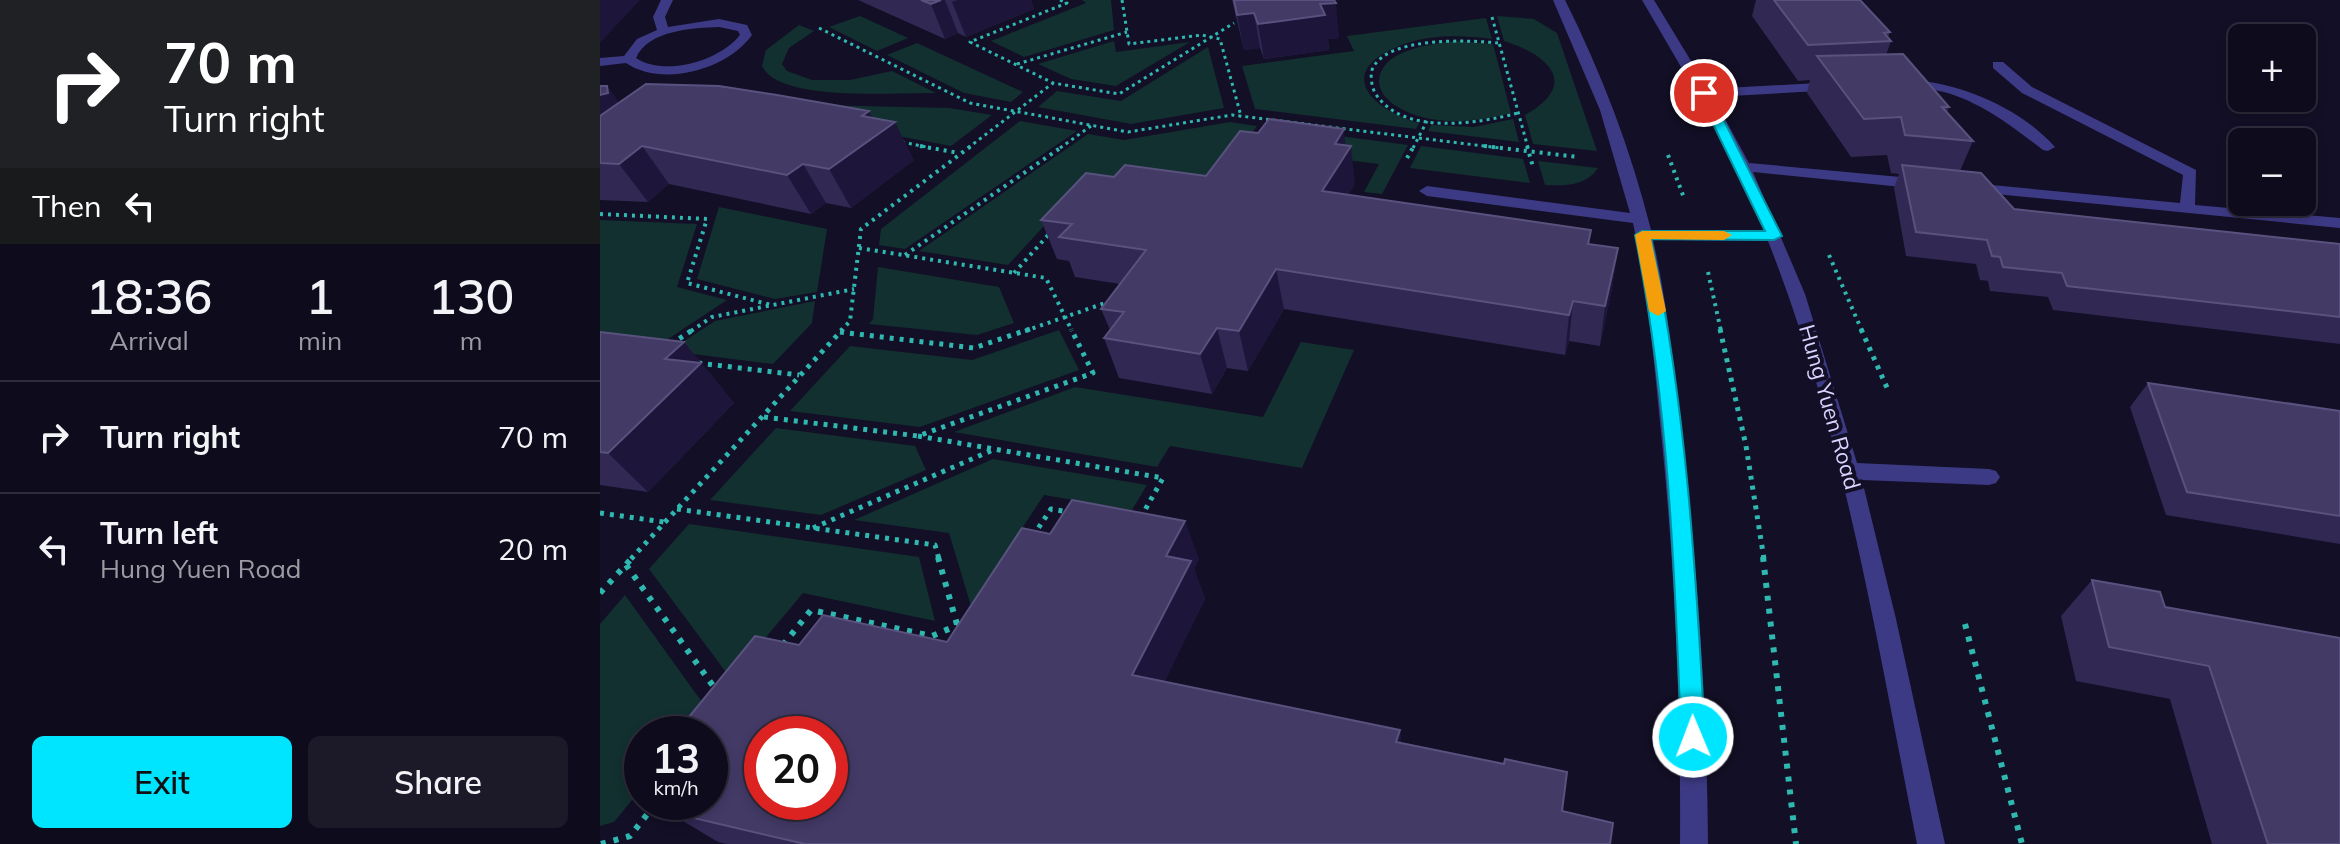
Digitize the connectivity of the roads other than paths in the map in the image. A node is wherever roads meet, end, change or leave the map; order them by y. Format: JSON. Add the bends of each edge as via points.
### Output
{"nodes":[{"id":1,"x":667,"y":0,"type":"edge"},
{"id":2,"x":1559,"y":0,"type":"edge"},
{"id":3,"x":1648,"y":0,"type":"edge"},
{"id":4,"x":664,"y":32,"type":"junction"},
{"id":5,"x":629,"y":59,"type":"junction"},
{"id":6,"x":600,"y":62,"type":"edge"},
{"id":7,"x":1998,"y":65,"type":"dead end"},
{"id":8,"x":1893,"y":83,"type":"edge"},
{"id":9,"x":1848,"y":86,"type":"edge"},
{"id":10,"x":1704,"y":93,"type":"junction"},
{"id":11,"x":2048,"y":147,"type":"dead end"},
{"id":12,"x":1743,"y":167,"type":"junction"},
{"id":13,"x":1427,"y":191,"type":"dead end"},
{"id":14,"x":2187,"y":208,"type":"junction"},
{"id":15,"x":2340,"y":223,"type":"edge"},
{"id":16,"x":1640,"y":227,"type":"junction"},
{"id":17,"x":1774,"y":236,"type":"junction"},
{"id":18,"x":1849,"y":471,"type":"junction"},
{"id":19,"x":1989,"y":477,"type":"dead end"},
{"id":20,"x":1694,"y":844,"type":"edge"},
{"id":21,"x":1931,"y":844,"type":"edge"}],
"edges":[{"from":1,"to":4,"type":"street","via":[[659,17]]},
{"from":2,"to":16,"type":"street","via":[[1598,88]]},
{"from":3,"to":10,"type":"street","name":"Hung Yuen Road"},
{"from":4,"to":5,"type":"street","via":[[637,46]]},
{"from":4,"to":5,"type":"street","via":[[719,23],[743,28],[746,35],[720,57],[681,68],[646,69]]},
{"from":5,"to":6,"type":"street"},
{"from":7,"to":14,"type":"street","via":[[2027,90],[2191,173]]},
{"from":8,"to":11,"type":"street","via":[[1970,95]]},
{"from":9,"to":10,"type":"street"},
{"from":10,"to":12,"type":"street","name":"Hung Yuen Road"},
{"from":12,"to":14,"type":"street"},
{"from":12,"to":17,"type":"street","name":"Hung Yuen Road"},
{"from":13,"to":16,"type":"street"},
{"from":14,"to":15,"type":"street"},
{"from":16,"to":17,"type":"street","via":[[1698,235]]},
{"from":16,"to":20,"type":"street","via":[[1657,304],[1685,545]]},
{"from":17,"to":18,"type":"street","name":"Hung Yuen Road","via":[[1807,324]]},
{"from":18,"to":19,"type":"street"},
{"from":18,"to":21,"type":"street","name":"Hung Yuen Road"}]}
